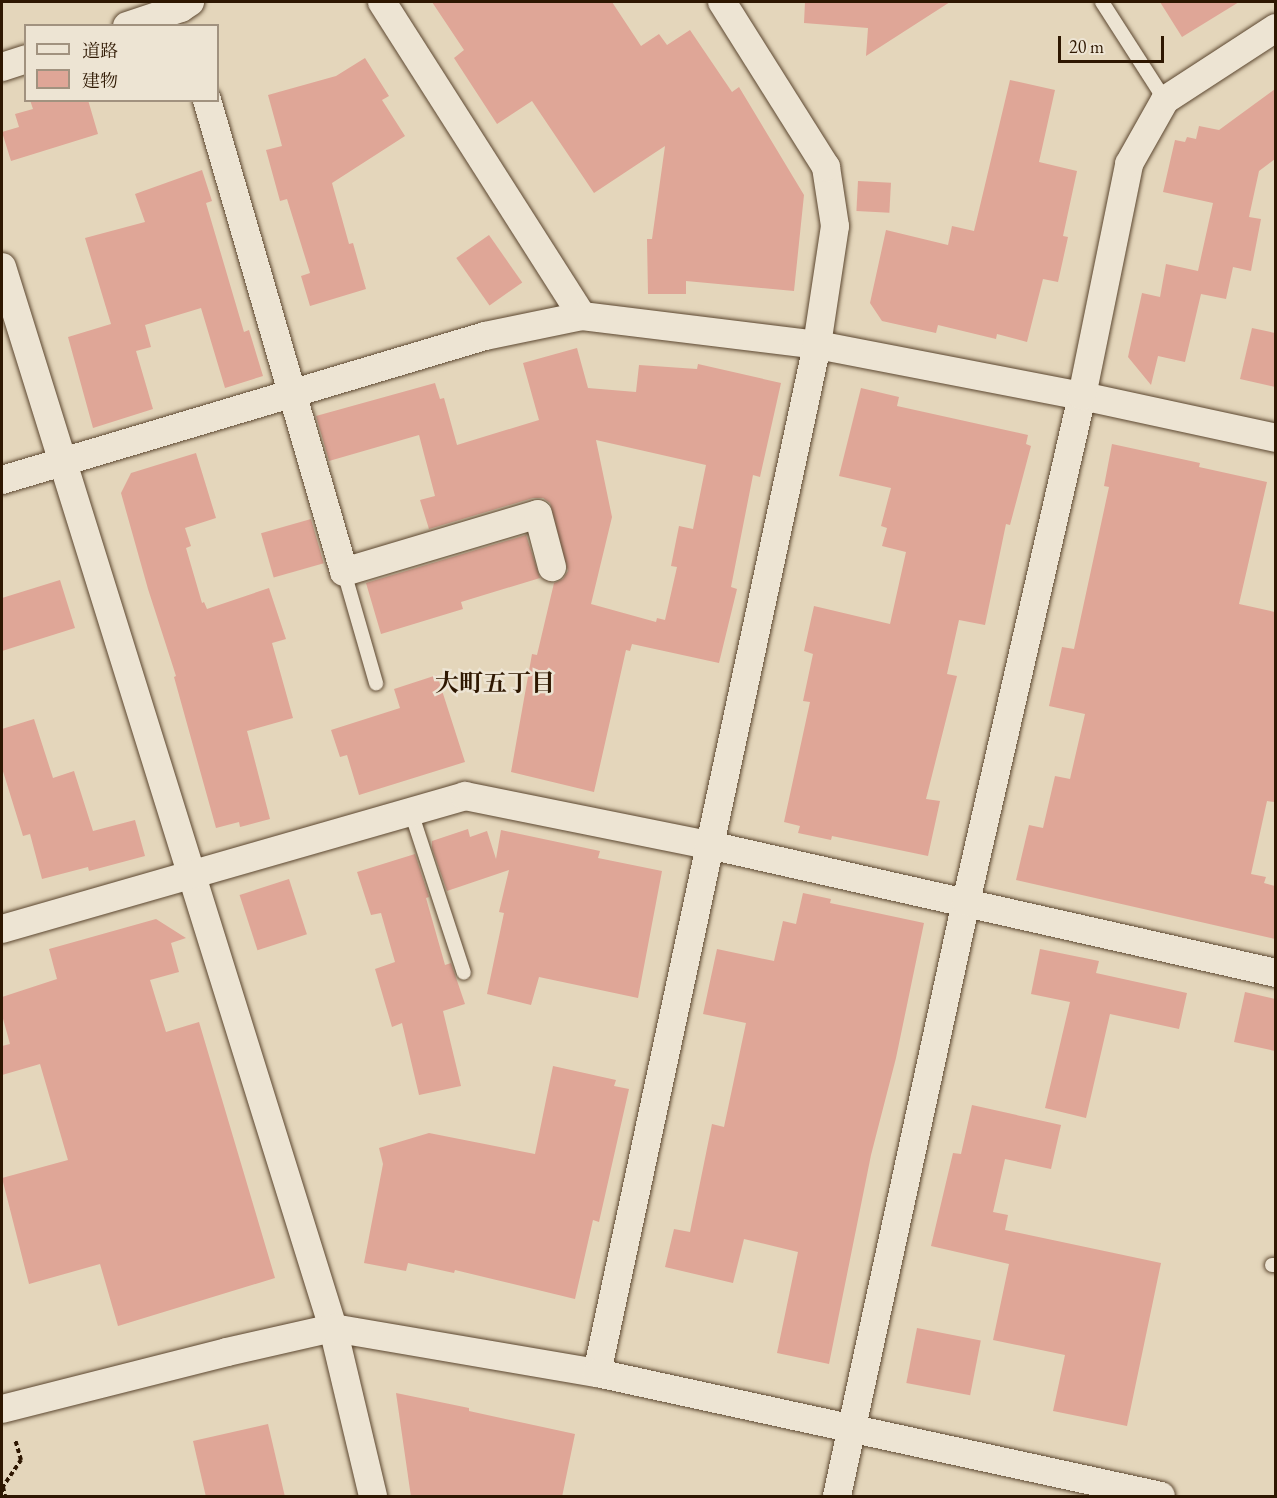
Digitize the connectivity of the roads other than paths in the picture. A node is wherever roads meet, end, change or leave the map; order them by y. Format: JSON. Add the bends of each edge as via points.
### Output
{"nodes":[{"id":1,"x":382,"y":2,"type":"edge"},
{"id":2,"x":722,"y":2,"type":"edge"},
{"id":3,"x":1102,"y":2,"type":"edge"},
{"id":4,"x":184,"y":9,"type":"edge"},
{"id":5,"x":134,"y":24,"type":"edge"},
{"id":6,"x":1275,"y":28,"type":"edge"},
{"id":7,"x":24,"y":60,"type":"edge"},
{"id":8,"x":2,"y":67,"type":"edge"},
{"id":9,"x":1165,"y":100,"type":"junction"},
{"id":10,"x":208,"y":102,"type":"edge"},
{"id":11,"x":2,"y":267,"type":"edge"},
{"id":12,"x":582,"y":315,"type":"junction"},
{"id":13,"x":817,"y":345,"type":"junction"},
{"id":14,"x":291,"y":393,"type":"junction"},
{"id":15,"x":1082,"y":396,"type":"junction"},
{"id":16,"x":1275,"y":438,"type":"edge"},
{"id":17,"x":61,"y":461,"type":"junction"},
{"id":18,"x":2,"y":480,"type":"edge"},
{"id":19,"x":552,"y":567,"type":"dead end"},
{"id":20,"x":344,"y":572,"type":"junction"},
{"id":21,"x":376,"y":683,"type":"dead end"},
{"id":22,"x":411,"y":812,"type":"junction"},
{"id":23,"x":709,"y":844,"type":"junction"},
{"id":24,"x":191,"y":873,"type":"junction"},
{"id":25,"x":966,"y":902,"type":"junction"},
{"id":26,"x":2,"y":929,"type":"edge"},
{"id":27,"x":464,"y":973,"type":"dead end"},
{"id":28,"x":1275,"y":973,"type":"edge"},
{"id":29,"x":333,"y":1328,"type":"junction"},
{"id":30,"x":597,"y":1372,"type":"junction"},
{"id":31,"x":2,"y":1409,"type":"edge"},
{"id":32,"x":851,"y":1428,"type":"junction"},
{"id":33,"x":373,"y":1497,"type":"edge"},
{"id":34,"x":837,"y":1497,"type":"edge"},
{"id":35,"x":1161,"y":1497,"type":"edge"}],
"edges":[{"from":1,"to":12,"type":"street"},
{"from":2,"to":13,"type":"street","via":[[826,167],[835,226]]},
{"from":3,"to":9,"type":"lane"},
{"from":4,"to":5,"type":"street"},
{"from":6,"to":9,"type":"street"},
{"from":7,"to":8,"type":"street"},
{"from":9,"to":15,"type":"street","via":[[1129,164]]},
{"from":10,"to":14,"type":"street"},
{"from":11,"to":17,"type":"street"},
{"from":12,"to":13,"type":"street"},
{"from":12,"to":14,"type":"street","via":[[485,336]]},
{"from":13,"to":15,"type":"street"},
{"from":13,"to":23,"type":"street"},
{"from":14,"to":17,"type":"street"},
{"from":14,"to":20,"type":"street"},
{"from":15,"to":16,"type":"street"},
{"from":15,"to":25,"type":"street"},
{"from":17,"to":18,"type":"street"},
{"from":17,"to":24,"type":"street"},
{"from":19,"to":20,"type":"street","via":[[538,514]]},
{"from":20,"to":21,"type":"lane"},
{"from":22,"to":23,"type":"street","via":[[465,796]]},
{"from":22,"to":24,"type":"street"},
{"from":22,"to":27,"type":"lane"},
{"from":23,"to":25,"type":"street"},
{"from":23,"to":30,"type":"street"},
{"from":24,"to":26,"type":"street"},
{"from":24,"to":29,"type":"street"},
{"from":25,"to":28,"type":"street"},
{"from":25,"to":32,"type":"street"},
{"from":29,"to":30,"type":"street"},
{"from":29,"to":31,"type":"street"},
{"from":29,"to":33,"type":"street"},
{"from":30,"to":32,"type":"street"},
{"from":32,"to":34,"type":"street"},
{"from":32,"to":35,"type":"street"}]}
